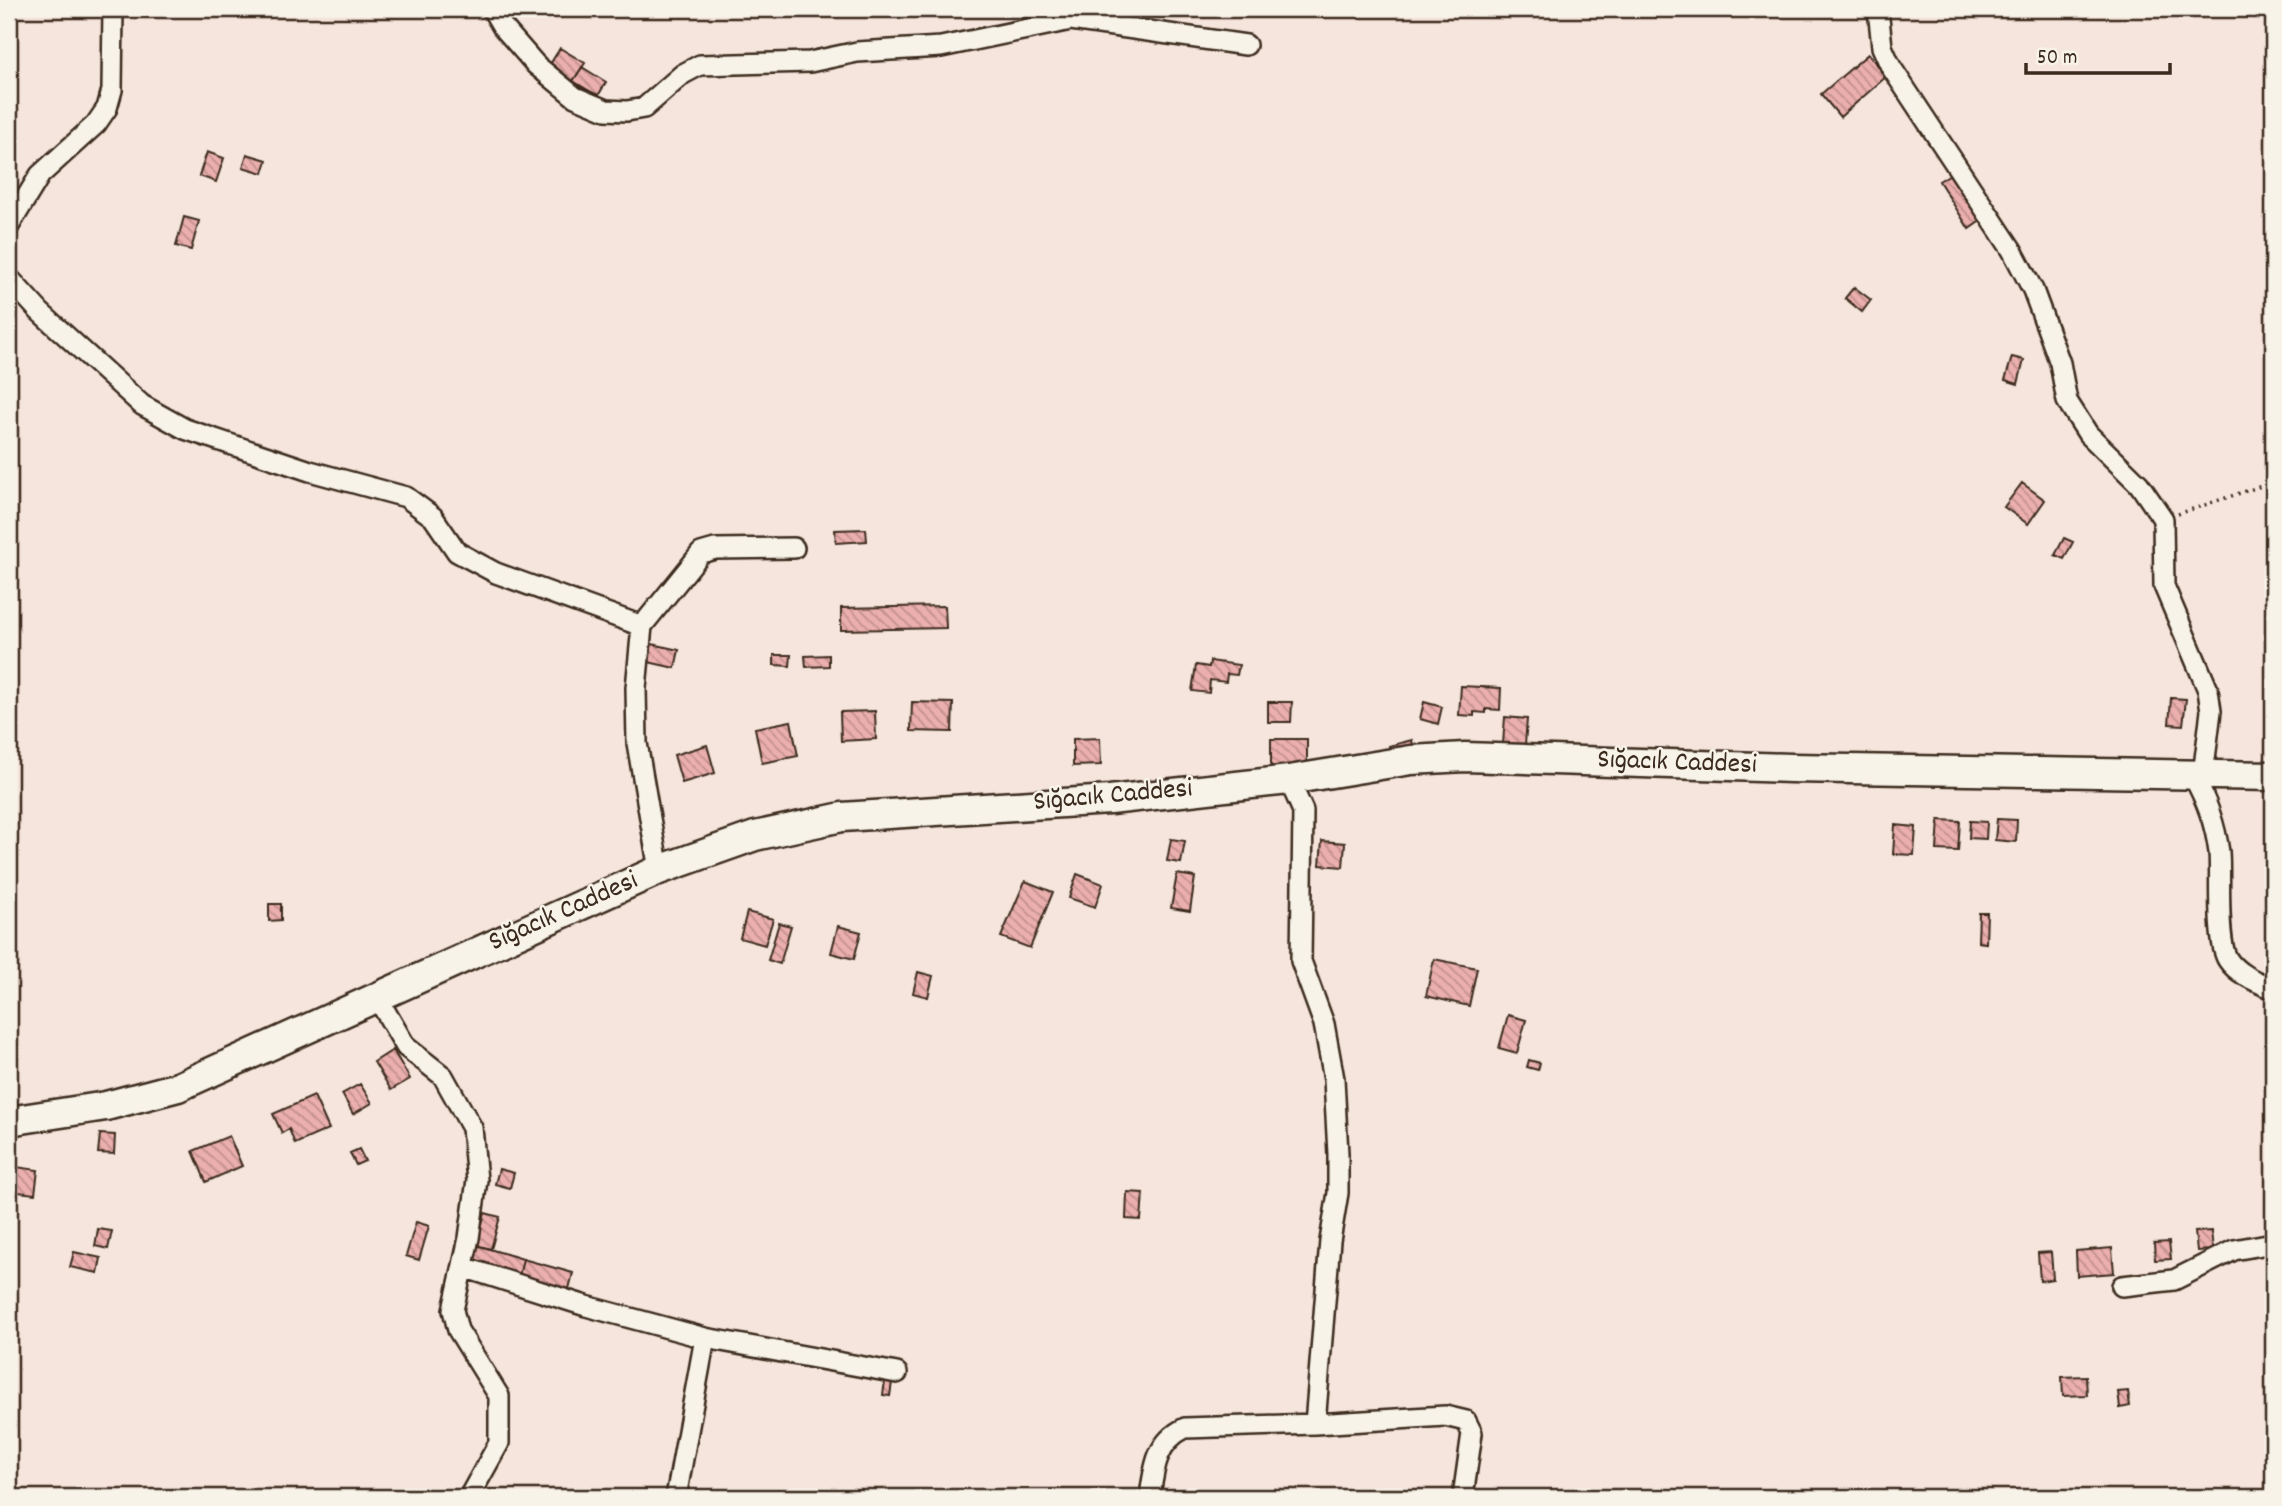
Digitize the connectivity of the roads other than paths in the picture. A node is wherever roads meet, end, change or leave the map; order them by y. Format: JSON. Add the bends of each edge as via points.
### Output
{"nodes":[{"id":1,"x":113,"y":9,"type":"edge"},
{"id":2,"x":492,"y":9,"type":"edge"},
{"id":3,"x":1878,"y":9,"type":"edge"},
{"id":4,"x":1246,"y":45,"type":"dead end"},
{"id":5,"x":9,"y":226,"type":"edge"},
{"id":6,"x":9,"y":278,"type":"edge"},
{"id":7,"x":794,"y":548,"type":"dead end"},
{"id":8,"x":642,"y":626,"type":"junction"},
{"id":9,"x":2193,"y":776,"type":"junction"},
{"id":10,"x":2273,"y":776,"type":"edge"},
{"id":11,"x":1289,"y":780,"type":"junction"},
{"id":12,"x":659,"y":870,"type":"junction"},
{"id":13,"x":2273,"y":989,"type":"edge"},
{"id":14,"x":378,"y":999,"type":"junction"},
{"id":15,"x":9,"y":1121,"type":"edge"},
{"id":16,"x":2273,"y":1243,"type":"edge"},
{"id":17,"x":463,"y":1268,"type":"junction"},
{"id":18,"x":2122,"y":1286,"type":"dead end"},
{"id":19,"x":705,"y":1338,"type":"junction"},
{"id":20,"x":897,"y":1373,"type":"dead end"},
{"id":21,"x":1315,"y":1424,"type":"junction"},
{"id":22,"x":469,"y":1497,"type":"edge"},
{"id":23,"x":676,"y":1497,"type":"edge"},
{"id":24,"x":1150,"y":1497,"type":"edge"},
{"id":25,"x":1463,"y":1497,"type":"edge"}],
"edges":[{"from":1,"to":5,"type":"street","via":[[112,90],[107,108],[40,175]]},
{"from":2,"to":4,"type":"street","via":[[536,65],[575,97],[607,110],[627,111],[644,107],[699,65],[810,62],[857,52],[940,47],[1071,20]]},
{"from":3,"to":9,"type":"street","via":[[1882,47],[1891,67],[2012,250],[2033,290],[2060,363],[2067,401],[2088,434],[2139,484],[2163,519],[2164,586],[2208,690],[2211,712],[2204,767]]},
{"from":6,"to":8,"type":"street","via":[[40,313],[142,405],[185,429],[406,497],[433,517],[457,552],[496,573]]},
{"from":7,"to":8,"type":"street","via":[[701,553]]},
{"from":8,"to":12,"type":"street","via":[[637,743]]},
{"from":9,"to":10,"type":"main road","name":"Sığacık Caddesi"},
{"from":9,"to":11,"type":"main road","name":"Sığacık Caddesi","via":[[1465,757],[1411,760]]},
{"from":9,"to":13,"type":"street","via":[[2211,807],[2227,959]]},
{"from":11,"to":12,"type":"main road","name":"Sığacık Caddesi","via":[[1110,800],[842,817],[755,836]]},
{"from":11,"to":21,"type":"street","via":[[1303,811],[1301,961],[1326,1035],[1334,1079],[1338,1154]]},
{"from":12,"to":14,"type":"main road","name":"Sığacık Caddesi"},
{"from":14,"to":15,"type":"main road","name":"Sığacık Caddesi","via":[[178,1087],[106,1106]]},
{"from":14,"to":17,"type":"street","via":[[406,1046],[443,1076],[472,1128],[477,1180]]},
{"from":16,"to":18,"type":"street","via":[[2234,1250],[2174,1280]]},
{"from":17,"to":19,"type":"street"},
{"from":17,"to":22,"type":"street","via":[[453,1310],[458,1330],[499,1396],[499,1443]]},
{"from":19,"to":20,"type":"street"},
{"from":19,"to":23,"type":"street"},
{"from":21,"to":24,"type":"street","via":[[1185,1428],[1171,1435],[1161,1449]]},
{"from":21,"to":25,"type":"street","via":[[1445,1416],[1466,1421],[1472,1433]]}]}
